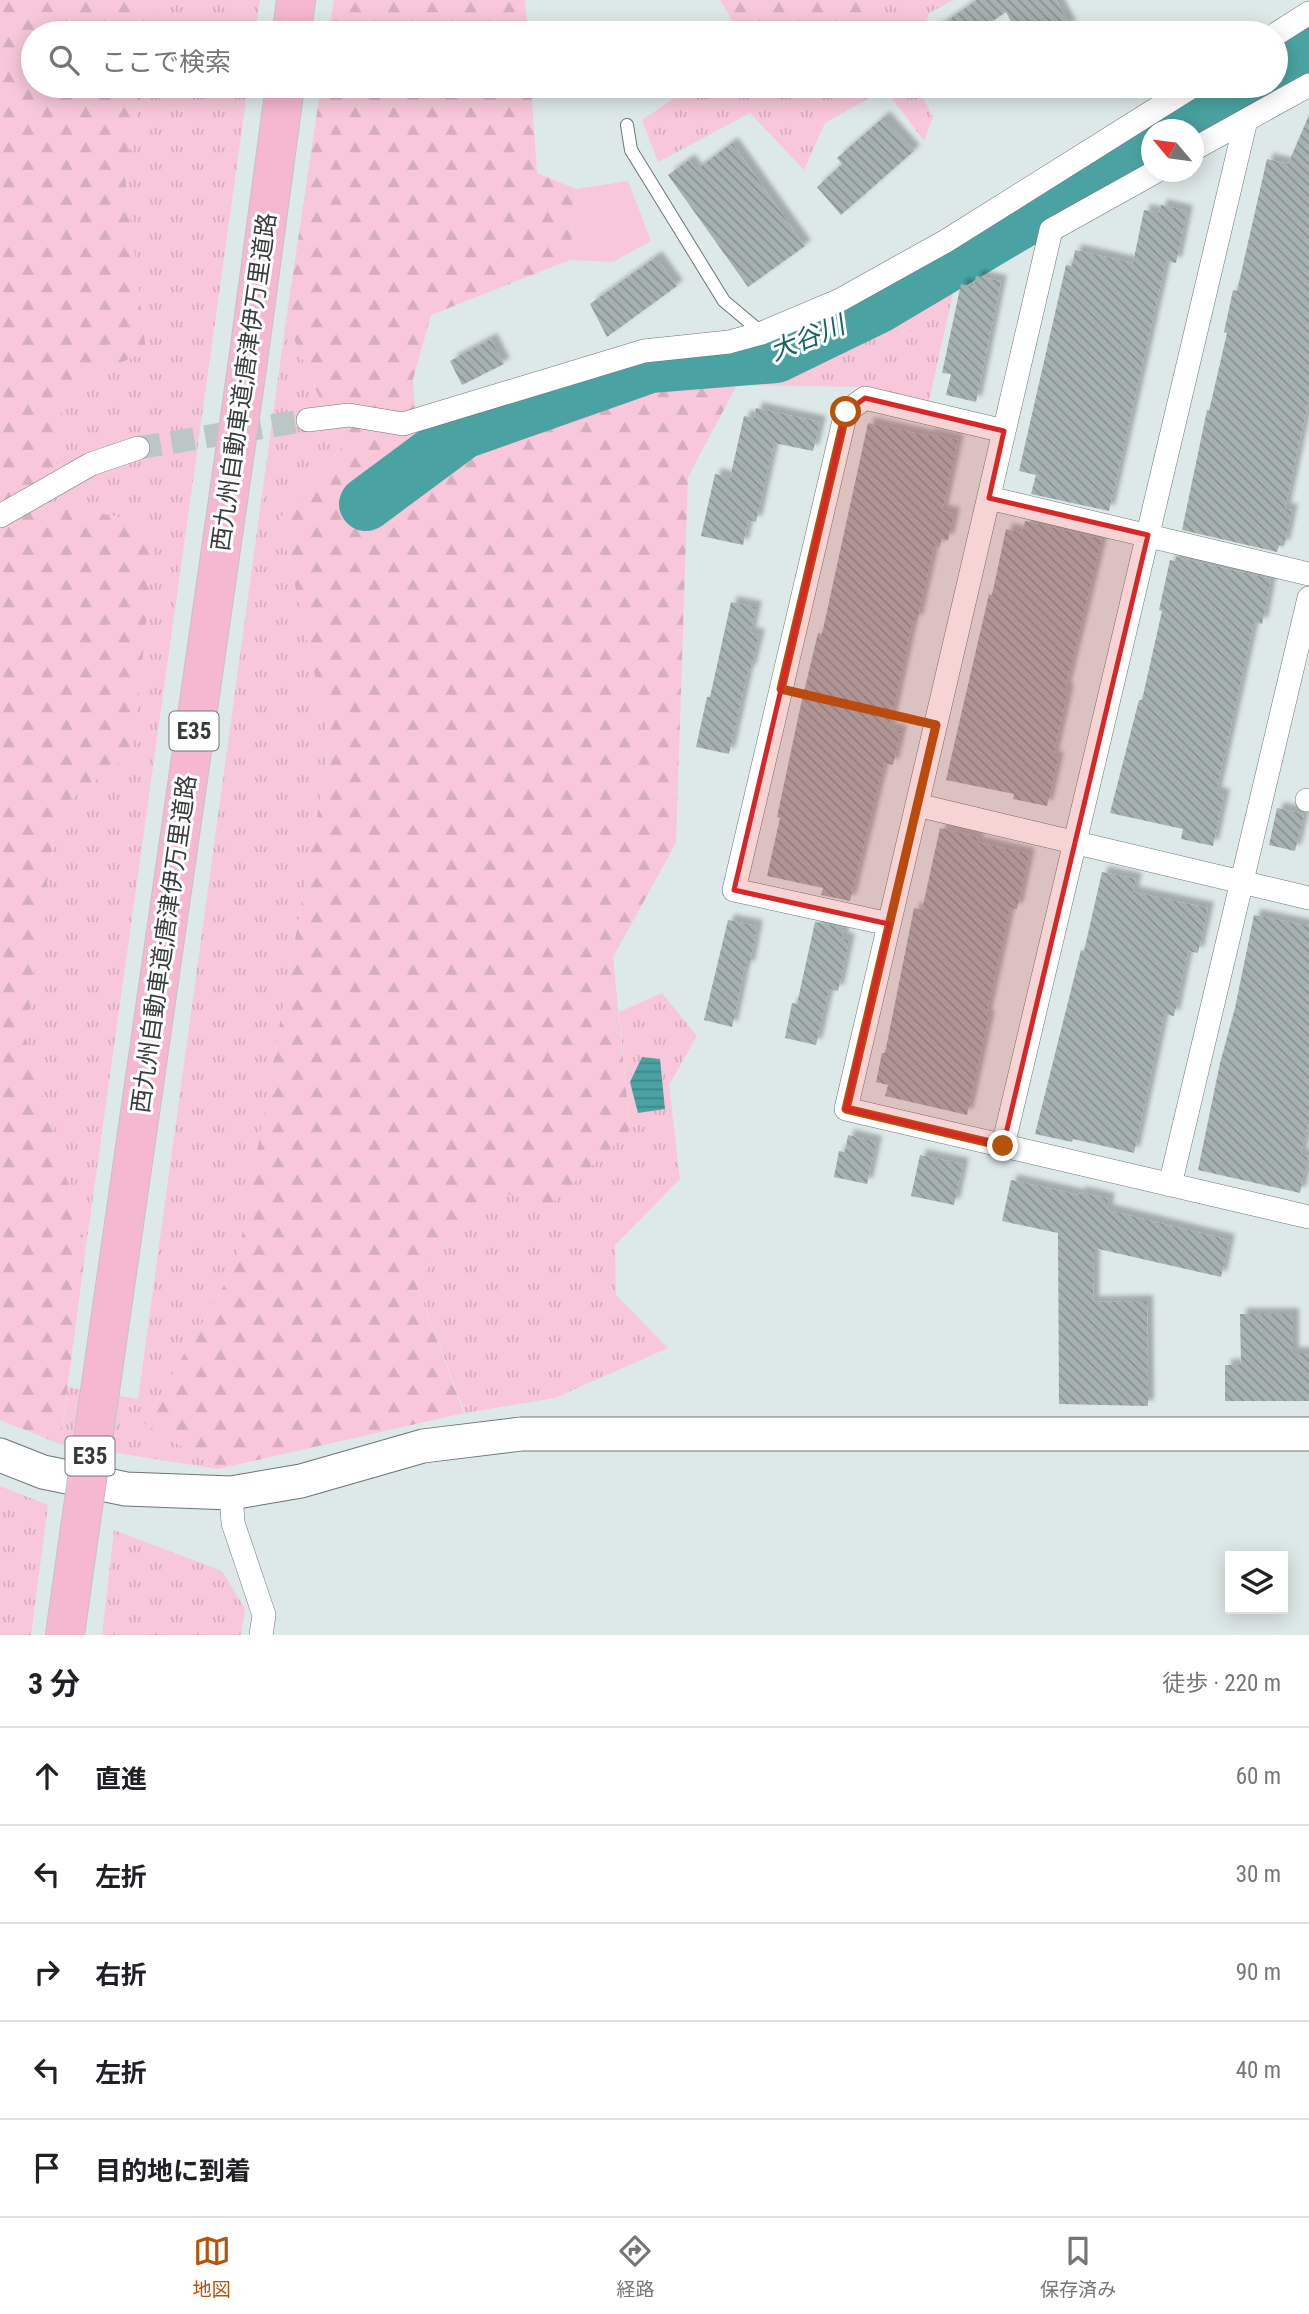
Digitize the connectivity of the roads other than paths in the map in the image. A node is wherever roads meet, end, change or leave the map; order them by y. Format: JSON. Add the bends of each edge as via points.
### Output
{"nodes":[{"id":1,"x":296,"y":0,"type":"edge"},
{"id":2,"x":1309,"y":13,"type":"edge"},
{"id":3,"x":293,"y":21,"type":"edge"},
{"id":4,"x":1288,"y":26,"type":"edge"},
{"id":5,"x":1309,"y":85,"type":"edge"},
{"id":6,"x":1288,"y":97,"type":"edge"},
{"id":7,"x":283,"y":98,"type":"edge"},
{"id":8,"x":1174,"y":98,"type":"edge"},
{"id":9,"x":1286,"y":98,"type":"edge"},
{"id":10,"x":1246,"y":120,"type":"junction"},
{"id":11,"x":627,"y":125,"type":"dead end"},
{"id":12,"x":1204,"y":143,"type":"edge"},
{"id":13,"x":1141,"y":180,"type":"edge"},
{"id":14,"x":762,"y":333,"type":"junction"},
{"id":15,"x":308,"y":420,"type":"tunnel mouth"},
{"id":16,"x":1004,"y":431,"type":"junction"},
{"id":17,"x":138,"y":448,"type":"tunnel mouth"},
{"id":18,"x":989,"y":498,"type":"junction"},
{"id":19,"x":0,"y":516,"type":"edge"},
{"id":20,"x":1148,"y":535,"type":"junction"},
{"id":21,"x":1309,"y":574,"type":"edge"},
{"id":22,"x":1309,"y":598,"type":"edge"},
{"id":23,"x":917,"y":805,"type":"junction"},
{"id":24,"x":1075,"y":843,"type":"junction"},
{"id":25,"x":1242,"y":882,"type":"junction"},
{"id":26,"x":1309,"y":898,"type":"edge"},
{"id":27,"x":889,"y":924,"type":"junction"},
{"id":28,"x":1003,"y":1146,"type":"junction"},
{"id":29,"x":1170,"y":1185,"type":"junction"},
{"id":30,"x":1309,"y":1217,"type":"edge"},
{"id":31,"x":1309,"y":1434,"type":"edge"},
{"id":32,"x":0,"y":1455,"type":"edge"},
{"id":33,"x":231,"y":1493,"type":"junction"},
{"id":34,"x":65,"y":1635,"type":"edge"},
{"id":35,"x":261,"y":1635,"type":"edge"}],
"edges":[{"from":1,"to":3,"type":"highway"},
{"from":2,"to":4,"type":"street"},
{"from":5,"to":6,"type":"street"},
{"from":7,"to":34,"type":"highway","name":"西九州自動車道;唐津伊万里道路","number":"E35","bridge":true},
{"from":8,"to":14,"type":"street","via":[[946,241],[841,300]]},
{"from":9,"to":10,"type":"street"},
{"from":10,"to":12,"type":"street"},
{"from":10,"to":20,"type":"street"},
{"from":11,"to":14,"type":"lane","via":[[631,150],[723,301]]},
{"from":13,"to":16,"type":"street","via":[[1051,230]]},
{"from":14,"to":15,"type":"street","via":[[729,342],[643,351],[403,424],[348,415]]},
{"from":16,"to":18,"type":"street"},
{"from":16,"to":27,"type":"street","via":[[865,398],[846,412],[734,890]]},
{"from":17,"to":19,"type":"street","via":[[90,464]]},
{"from":18,"to":20,"type":"street"},
{"from":18,"to":23,"type":"street"},
{"from":20,"to":21,"type":"street"},
{"from":20,"to":24,"type":"street"},
{"from":22,"to":25,"type":"street"},
{"from":23,"to":24,"type":"street"},
{"from":23,"to":27,"type":"street"},
{"from":24,"to":25,"type":"street"},
{"from":24,"to":28,"type":"street"},
{"from":25,"to":26,"type":"street"},
{"from":25,"to":29,"type":"street"},
{"from":27,"to":28,"type":"street","via":[[846,1109]]},
{"from":28,"to":29,"type":"street"},
{"from":29,"to":30,"type":"street"},
{"from":31,"to":33,"type":"street","via":[[521,1434],[424,1446],[301,1481]]},
{"from":32,"to":33,"type":"street","via":[[43,1472],[126,1489]]},
{"from":33,"to":35,"type":"street","via":[[233,1523],[264,1615]]}]}
